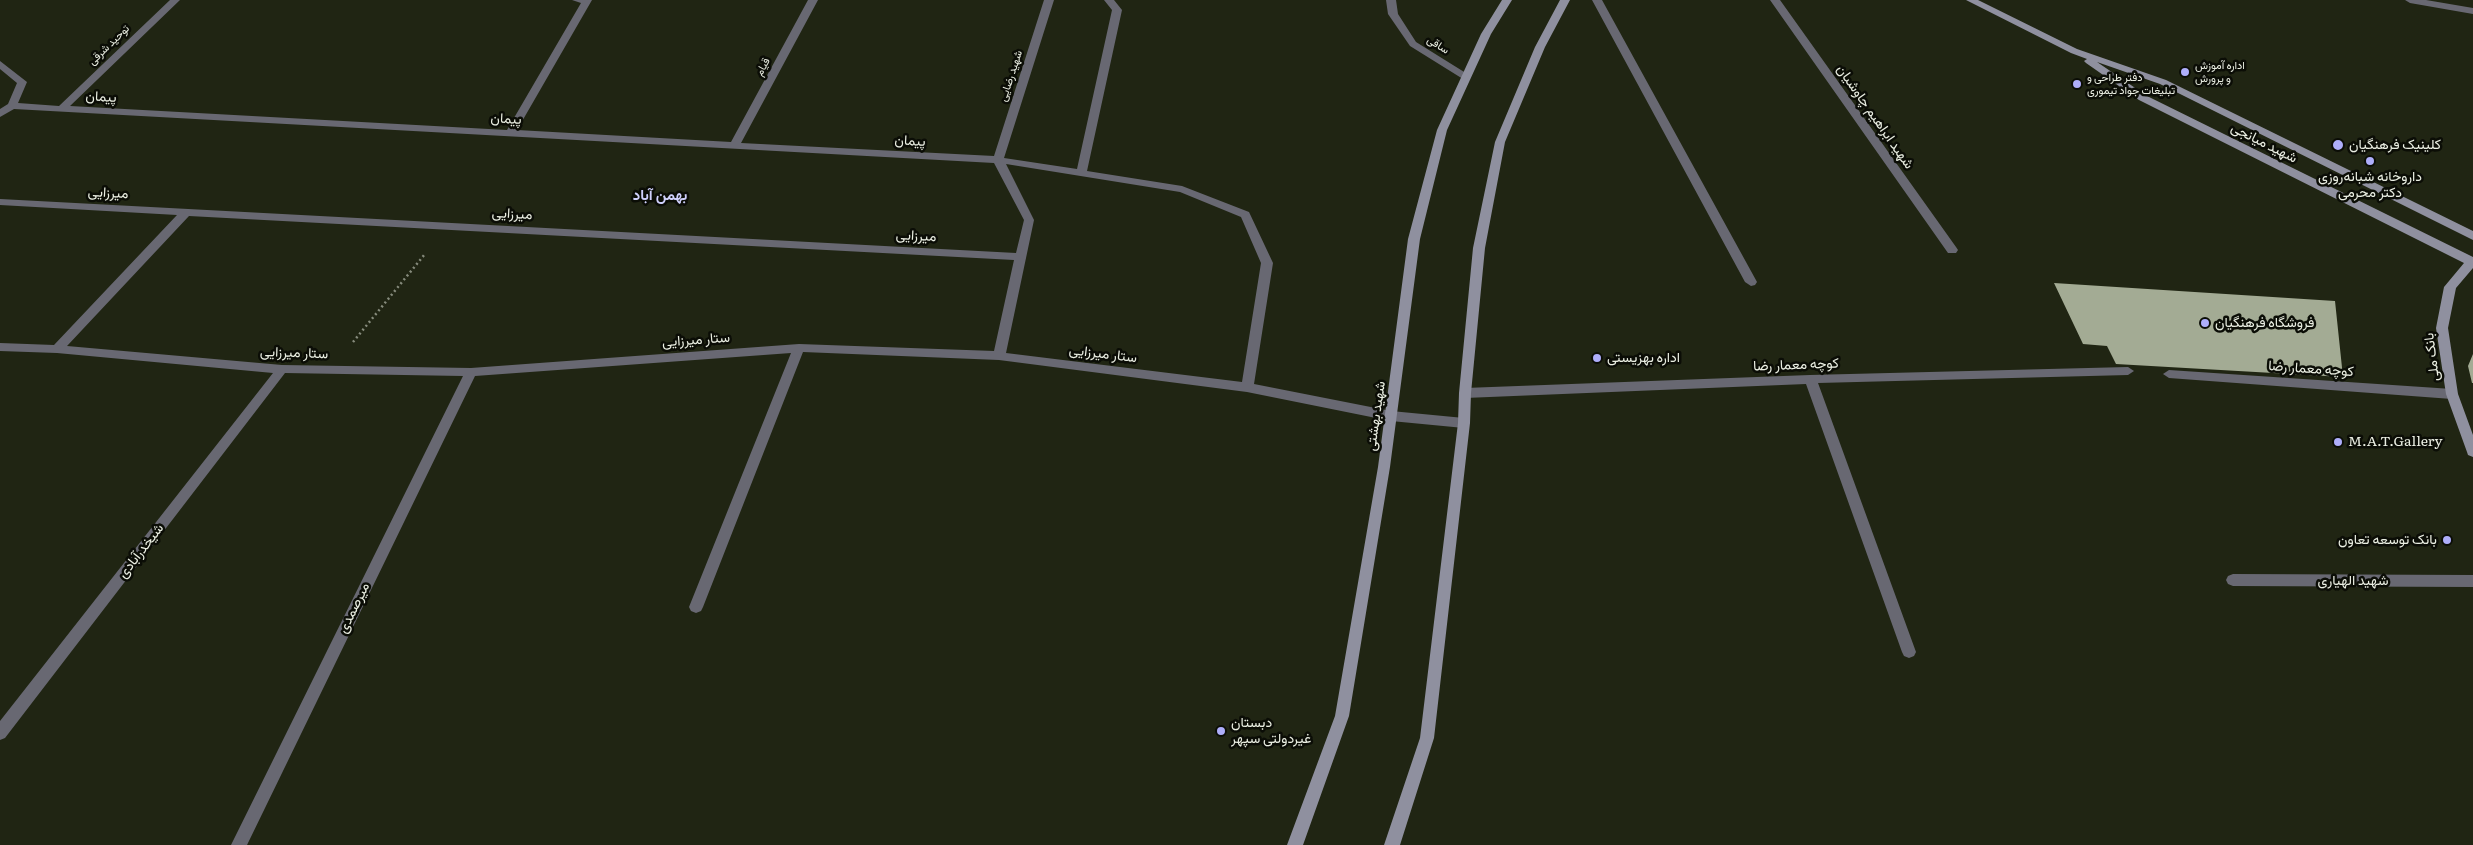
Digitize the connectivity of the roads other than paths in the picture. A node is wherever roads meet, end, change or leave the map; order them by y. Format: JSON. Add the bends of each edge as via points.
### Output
{"nodes":[{"id":1,"x":175,"y":0,"type":"edge"},
{"id":2,"x":578,"y":0,"type":"edge"},
{"id":3,"x":813,"y":0,"type":"edge"},
{"id":4,"x":1049,"y":0,"type":"edge"},
{"id":5,"x":1109,"y":0,"type":"edge"},
{"id":6,"x":1391,"y":0,"type":"edge"},
{"id":7,"x":1507,"y":0,"type":"edge"},
{"id":8,"x":1565,"y":0,"type":"edge"},
{"id":9,"x":1597,"y":0,"type":"edge"},
{"id":10,"x":1775,"y":0,"type":"edge"},
{"id":11,"x":1971,"y":0,"type":"edge"},
{"id":12,"x":2410,"y":0,"type":"edge"},
{"id":13,"x":2473,"y":11,"type":"edge"},
{"id":14,"x":2074,"y":51,"type":"junction"},
{"id":15,"x":0,"y":64,"type":"edge"},
{"id":16,"x":1466,"y":77,"type":"junction"},
{"id":17,"x":12,"y":106,"type":"junction"},
{"id":18,"x":61,"y":109,"type":"junction"},
{"id":19,"x":0,"y":114,"type":"edge"},
{"id":20,"x":510,"y":133,"type":"junction"},
{"id":21,"x":735,"y":145,"type":"junction"},
{"id":22,"x":998,"y":160,"type":"junction"},
{"id":23,"x":1081,"y":173,"type":"junction"},
{"id":24,"x":0,"y":202,"type":"edge"},
{"id":25,"x":186,"y":212,"type":"junction"},
{"id":26,"x":2473,"y":236,"type":"edge"},
{"id":27,"x":1952,"y":250,"type":"dead end"},
{"id":28,"x":1022,"y":257,"type":"junction"},
{"id":29,"x":2473,"y":262,"type":"edge"},
{"id":30,"x":1751,"y":282,"type":"dead end"},
{"id":31,"x":0,"y":347,"type":"edge"},
{"id":32,"x":799,"y":348,"type":"junction"},
{"id":33,"x":57,"y":349,"type":"junction"},
{"id":34,"x":999,"y":356,"type":"junction"},
{"id":35,"x":282,"y":369,"type":"junction"},
{"id":36,"x":2128,"y":371,"type":"dead end"},
{"id":37,"x":471,"y":372,"type":"junction"},
{"id":38,"x":2169,"y":374,"type":"dead end"},
{"id":39,"x":1810,"y":379,"type":"junction"},
{"id":40,"x":1247,"y":387,"type":"junction"},
{"id":41,"x":1465,"y":393,"type":"junction"},
{"id":42,"x":2452,"y":394,"type":"junction"},
{"id":43,"x":1391,"y":416,"type":"junction"},
{"id":44,"x":1464,"y":423,"type":"junction"},
{"id":45,"x":2473,"y":452,"type":"edge"},
{"id":46,"x":2233,"y":580,"type":"dead end"},
{"id":47,"x":2473,"y":581,"type":"edge"},
{"id":48,"x":696,"y":607,"type":"dead end"},
{"id":49,"x":1909,"y":652,"type":"dead end"},
{"id":50,"x":0,"y":733,"type":"edge"},
{"id":51,"x":239,"y":845,"type":"edge"},
{"id":52,"x":1295,"y":845,"type":"edge"},
{"id":53,"x":1392,"y":845,"type":"edge"}],
"edges":[{"from":1,"to":18,"type":"street","name":"توحید شرقی"},
{"from":2,"to":20,"type":"street","via":[[587,0]]},
{"from":3,"to":21,"type":"street","name":"قیام"},
{"from":4,"to":22,"type":"street","name":"شهید رضایی"},
{"from":5,"to":23,"type":"street","via":[[1116,10]]},
{"from":6,"to":16,"type":"street","name":"ساقی","via":[[1393,14],[1413,44]]},
{"from":7,"to":16,"type":"main road","name":"شهید بهشتی","via":[[1486,34]]},
{"from":8,"to":41,"type":"main road","via":[[1540,47],[1500,142],[1478,248]]},
{"from":9,"to":30,"type":"street"},
{"from":10,"to":27,"type":"street","name":"شهید ابراهیم چاوشیان"},
{"from":11,"to":14,"type":"main road","name":"شهید میانجی"},
{"from":12,"to":13,"type":"street"},
{"from":14,"to":26,"type":"main road","name":"شهید میانجی","via":[[2163,82]]},
{"from":14,"to":29,"type":"main road","name":"شهید میانجی","via":[[2143,98]]},
{"from":15,"to":17,"type":"street","via":[[22,82]]},
{"from":16,"to":43,"type":"main road","name":"شهید بهشتی","via":[[1442,130],[1414,239]]},
{"from":17,"to":18,"type":"street","name":"پیمان"},
{"from":17,"to":19,"type":"street"},
{"from":18,"to":20,"type":"street","name":"پیمان"},
{"from":20,"to":21,"type":"street","name":"پیمان"},
{"from":21,"to":22,"type":"street","name":"پیمان"},
{"from":22,"to":23,"type":"street","name":"پیمان"},
{"from":22,"to":28,"type":"street","via":[[1029,220]]},
{"from":23,"to":40,"type":"street","name":"پیمان","via":[[1182,189],[1246,215],[1267,263]]},
{"from":24,"to":25,"type":"street","name":"میرزایی"},
{"from":25,"to":28,"type":"street","name":"میرزایی"},
{"from":25,"to":33,"type":"street"},
{"from":28,"to":34,"type":"street"},
{"from":29,"to":42,"type":"main road","name":"بانک ملی","via":[[2450,287],[2442,328]]},
{"from":31,"to":33,"type":"street","name":"ستار میرزایی"},
{"from":32,"to":34,"type":"street","name":"ستار میرزایی"},
{"from":32,"to":37,"type":"street","name":"ستار میرزایی"},
{"from":32,"to":48,"type":"street"},
{"from":33,"to":35,"type":"street","name":"ستار میرزایی"},
{"from":34,"to":40,"type":"street","name":"ستار میرزایی"},
{"from":35,"to":37,"type":"street","name":"ستار میرزایی"},
{"from":35,"to":50,"type":"street","name":"شیخدرآبادی"},
{"from":36,"to":39,"type":"street","name":"کوچه معمار رضا"},
{"from":37,"to":51,"type":"street","name":"میرصمدی"},
{"from":38,"to":42,"type":"street","name":"کوچه معمار رضا"},
{"from":39,"to":41,"type":"street","name":"کوچه معمار رضا"},
{"from":39,"to":49,"type":"street"},
{"from":40,"to":43,"type":"street","name":"ستار میرزایی"},
{"from":41,"to":44,"type":"main road"},
{"from":42,"to":45,"type":"main road","name":"بانک ملی"},
{"from":43,"to":44,"type":"street","name":"ستار میرزایی"},
{"from":43,"to":52,"type":"main road","name":"شهید بهشتی","via":[[1342,716]]},
{"from":44,"to":53,"type":"main road","via":[[1427,738]]},
{"from":46,"to":47,"type":"street","name":"شهید الهیاری"}]}
